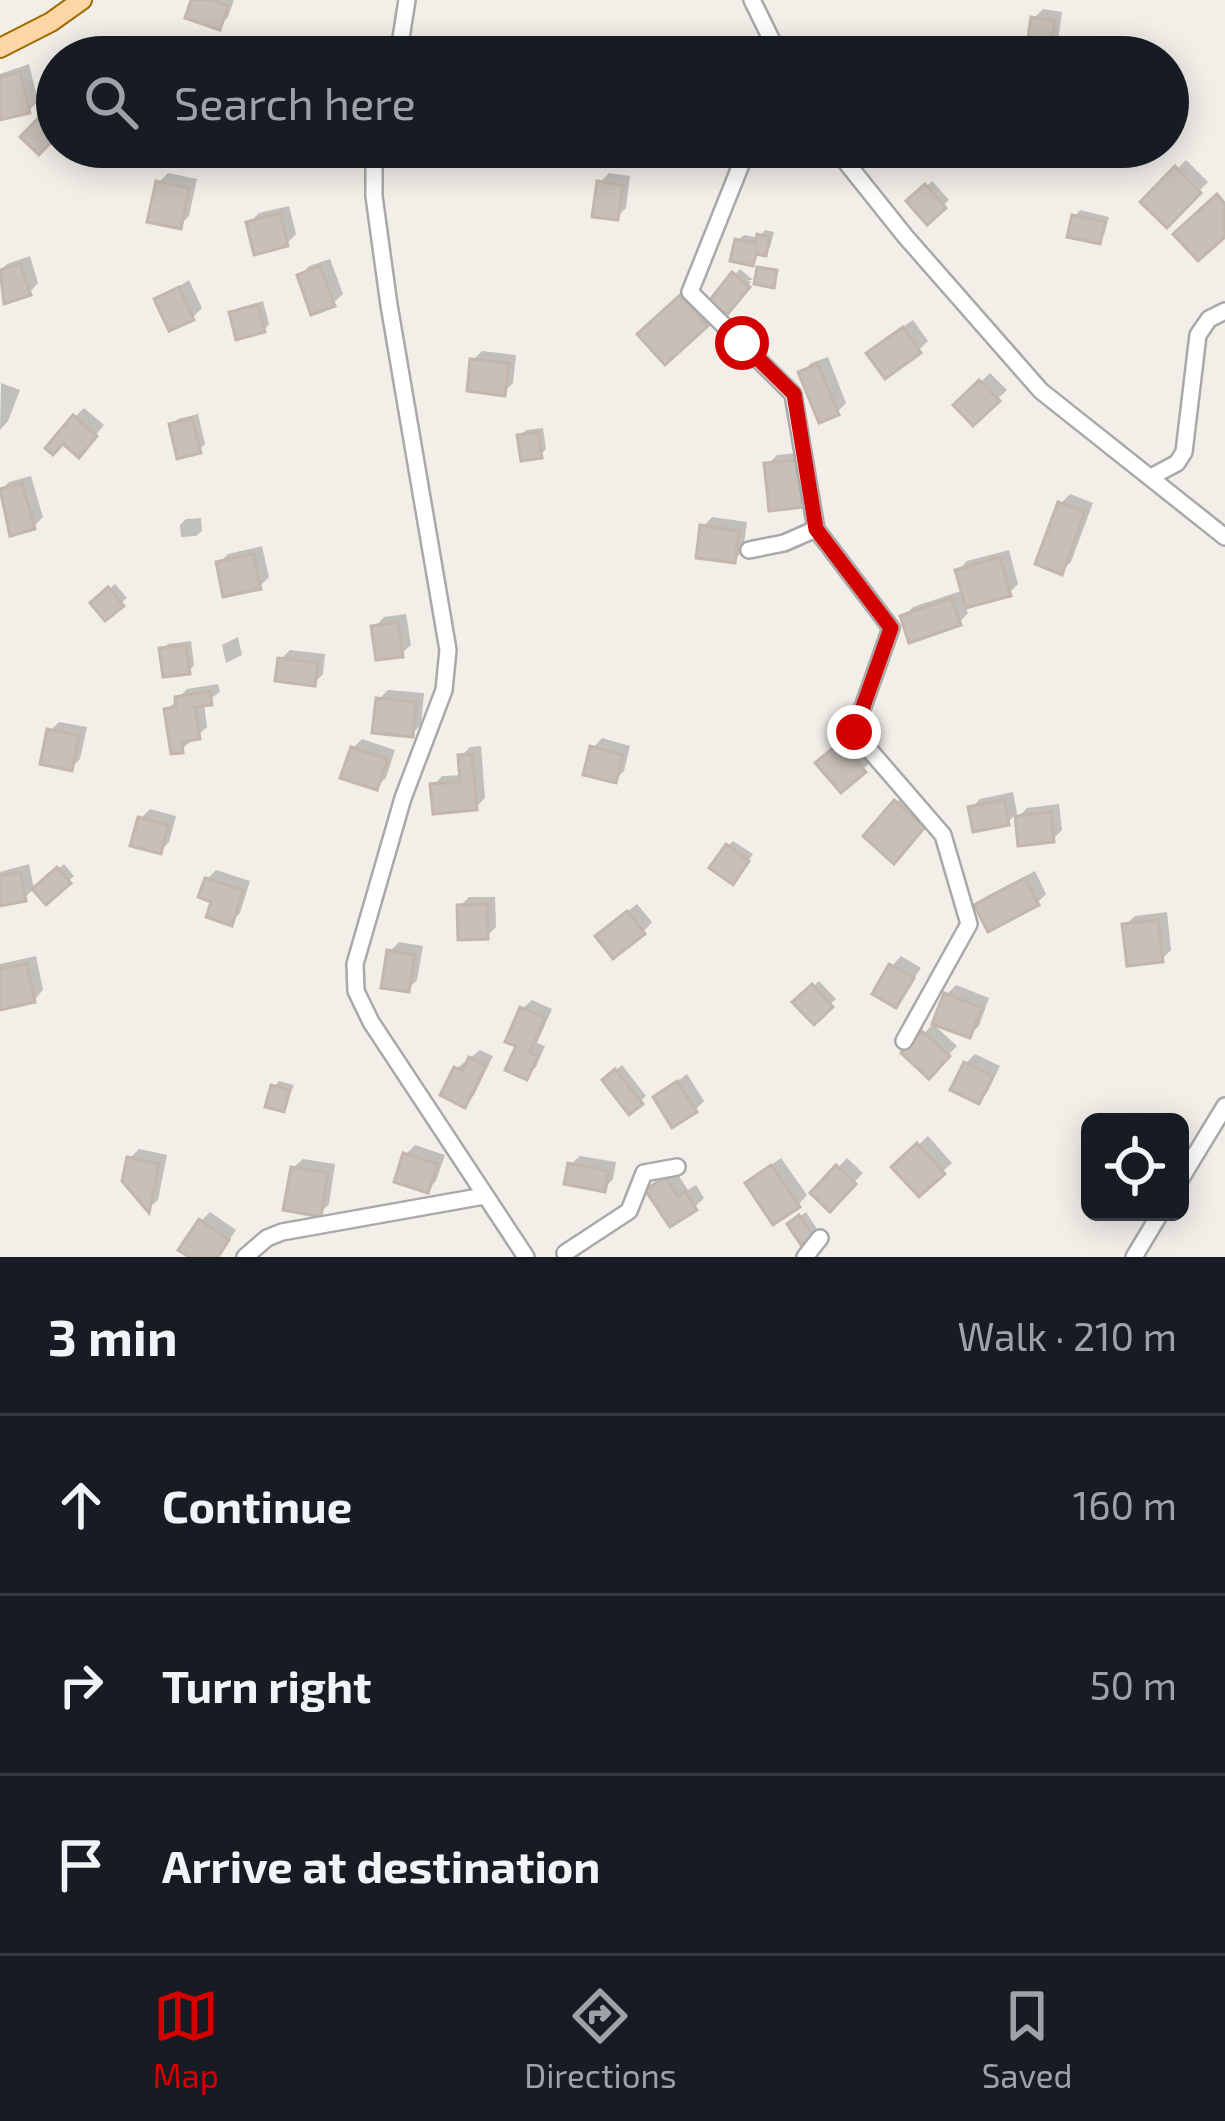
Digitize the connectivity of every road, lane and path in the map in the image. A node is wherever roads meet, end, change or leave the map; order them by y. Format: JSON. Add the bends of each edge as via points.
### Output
{"nodes":[{"id":1,"x":82,"y":0,"type":"edge"},
{"id":2,"x":407,"y":0,"type":"edge"},
{"id":3,"x":752,"y":0,"type":"edge"},
{"id":4,"x":401,"y":36,"type":"edge"},
{"id":5,"x":770,"y":36,"type":"edge"},
{"id":6,"x":0,"y":48,"type":"edge"},
{"id":7,"x":374,"y":168,"type":"edge"},
{"id":8,"x":740,"y":168,"type":"edge"},
{"id":9,"x":851,"y":168,"type":"edge"},
{"id":10,"x":1225,"y":311,"type":"edge"},
{"id":11,"x":1151,"y":477,"type":"junction"},
{"id":12,"x":816,"y":529,"type":"junction"},
{"id":13,"x":1225,"y":536,"type":"edge"},
{"id":14,"x":749,"y":550,"type":"dead end"},
{"id":15,"x":904,"y":1041,"type":"dead end"},
{"id":16,"x":1225,"y":1106,"type":"edge"},
{"id":17,"x":1189,"y":1165,"type":"edge"},
{"id":18,"x":677,"y":1167,"type":"dead end"},
{"id":19,"x":484,"y":1196,"type":"junction"},
{"id":20,"x":1156,"y":1221,"type":"edge"},
{"id":21,"x":820,"y":1238,"type":"dead end"},
{"id":22,"x":564,"y":1256,"type":"edge"},
{"id":23,"x":245,"y":1257,"type":"edge"},
{"id":24,"x":526,"y":1257,"type":"edge"},
{"id":25,"x":805,"y":1257,"type":"edge"},
{"id":26,"x":1134,"y":1257,"type":"edge"}],
"edges":[{"from":1,"to":6,"type":"main road"},
{"from":2,"to":4,"type":"street"},
{"from":3,"to":5,"type":"street"},
{"from":7,"to":19,"type":"street","via":[[448,650],[445,689],[403,798],[355,964],[356,992]]},
{"from":8,"to":12,"type":"street","via":[[690,292],[794,394]]},
{"from":9,"to":11,"type":"street","via":[[1041,391]]},
{"from":10,"to":11,"type":"street","via":[[1198,334],[1184,452]]},
{"from":11,"to":13,"type":"street"},
{"from":12,"to":14,"type":"street"},
{"from":12,"to":15,"type":"street","via":[[891,628],[854,732],[943,836],[970,924]]},
{"from":16,"to":17,"type":"street"},
{"from":18,"to":22,"type":"street","via":[[644,1173],[629,1211]]},
{"from":19,"to":23,"type":"street","via":[[283,1232]]},
{"from":19,"to":24,"type":"street"},
{"from":20,"to":26,"type":"street"},
{"from":21,"to":25,"type":"street"}]}
